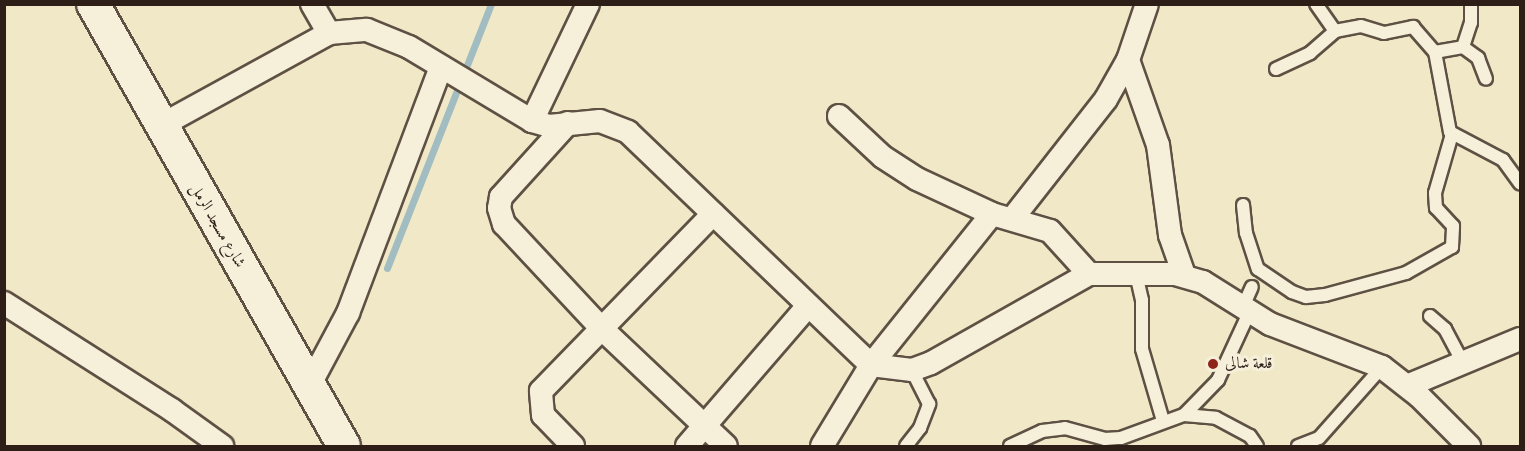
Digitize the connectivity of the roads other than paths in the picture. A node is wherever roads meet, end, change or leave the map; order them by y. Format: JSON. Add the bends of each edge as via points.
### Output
{"nodes":[{"id":1,"x":93,"y":4,"type":"edge"},
{"id":2,"x":312,"y":4,"type":"edge"},
{"id":3,"x":588,"y":4,"type":"edge"},
{"id":4,"x":1147,"y":4,"type":"edge"},
{"id":5,"x":1316,"y":4,"type":"edge"},
{"id":6,"x":1471,"y":4,"type":"edge"},
{"id":7,"x":1335,"y":31,"type":"junction"},
{"id":8,"x":329,"y":33,"type":"junction"},
{"id":9,"x":1463,"y":47,"type":"junction"},
{"id":10,"x":1436,"y":52,"type":"junction"},
{"id":11,"x":1128,"y":60,"type":"junction"},
{"id":12,"x":441,"y":67,"type":"junction"},
{"id":13,"x":1276,"y":69,"type":"dead end"},
{"id":14,"x":1486,"y":79,"type":"dead end"},
{"id":15,"x":839,"y":116,"type":"dead end"},
{"id":16,"x":532,"y":121,"type":"junction"},
{"id":17,"x":568,"y":123,"type":"junction"},
{"id":18,"x":160,"y":126,"type":"junction"},
{"id":19,"x":1452,"y":134,"type":"junction"},
{"id":20,"x":1521,"y":183,"type":"edge"},
{"id":21,"x":1243,"y":205,"type":"dead end"},
{"id":22,"x":713,"y":214,"type":"junction"},
{"id":23,"x":1002,"y":217,"type":"junction"},
{"id":24,"x":1089,"y":274,"type":"junction"},
{"id":25,"x":1136,"y":274,"type":"junction"},
{"id":26,"x":1184,"y":275,"type":"junction"},
{"id":27,"x":1252,"y":287,"type":"dead end"},
{"id":28,"x":4,"y":303,"type":"edge"},
{"id":29,"x":808,"y":306,"type":"junction"},
{"id":30,"x":1245,"y":311,"type":"junction"},
{"id":31,"x":1430,"y":316,"type":"dead end"},
{"id":32,"x":600,"y":327,"type":"junction"},
{"id":33,"x":1521,"y":339,"type":"edge"},
{"id":34,"x":1463,"y":363,"type":"junction"},
{"id":35,"x":871,"y":365,"type":"junction"},
{"id":36,"x":1382,"y":367,"type":"junction"},
{"id":37,"x":912,"y":370,"type":"junction"},
{"id":38,"x":309,"y":386,"type":"junction"},
{"id":39,"x":1407,"y":386,"type":"junction"},
{"id":40,"x":1184,"y":415,"type":"junction"},
{"id":41,"x":1163,"y":422,"type":"junction"},
{"id":42,"x":704,"y":426,"type":"junction"},
{"id":43,"x":222,"y":447,"type":"edge"},
{"id":44,"x":344,"y":447,"type":"edge"},
{"id":45,"x":573,"y":447,"type":"edge"},
{"id":46,"x":687,"y":447,"type":"edge"},
{"id":47,"x":726,"y":447,"type":"edge"},
{"id":48,"x":822,"y":447,"type":"edge"},
{"id":49,"x":906,"y":447,"type":"edge"},
{"id":50,"x":1010,"y":447,"type":"edge"},
{"id":51,"x":1257,"y":447,"type":"edge"},
{"id":52,"x":1298,"y":447,"type":"edge"},
{"id":53,"x":1469,"y":447,"type":"edge"}],
"edges":[{"from":1,"to":18,"type":"street","name":"شارع مسجد الرمل"},
{"from":2,"to":8,"type":"street"},
{"from":3,"to":16,"type":"street"},
{"from":4,"to":11,"type":"street"},
{"from":5,"to":7,"type":"lane"},
{"from":6,"to":9,"type":"lane","via":[[1471,23]]},
{"from":7,"to":10,"type":"lane","via":[[1361,26],[1384,33],[1413,27]]},
{"from":7,"to":13,"type":"lane","via":[[1310,53]]},
{"from":8,"to":12,"type":"street","via":[[367,30],[409,47]]},
{"from":8,"to":18,"type":"street"},
{"from":9,"to":10,"type":"lane"},
{"from":9,"to":14,"type":"lane","via":[[1478,58]]},
{"from":10,"to":19,"type":"lane"},
{"from":11,"to":23,"type":"street","via":[[1106,99]]},
{"from":11,"to":26,"type":"street","via":[[1158,145],[1170,235]]},
{"from":12,"to":16,"type":"street"},
{"from":12,"to":38,"type":"street","via":[[348,313]]},
{"from":15,"to":23,"type":"street","via":[[883,157],[917,179]]},
{"from":16,"to":17,"type":"street","via":[[549,126]]},
{"from":17,"to":22,"type":"street","via":[[600,121],[622,128]]},
{"from":17,"to":32,"type":"street","via":[[501,197],[499,208],[504,225]]},
{"from":18,"to":38,"type":"street","name":"شارع مسجد الرمل"},
{"from":19,"to":20,"type":"lane","via":[[1503,160]]},
{"from":19,"to":21,"type":"lane","via":[[1436,194],[1436,208],[1453,226],[1452,248],[1406,273],[1325,295],[1306,297],[1287,290],[1258,269],[1246,233]]},
{"from":22,"to":29,"type":"street"},
{"from":22,"to":32,"type":"street"},
{"from":23,"to":24,"type":"street","via":[[1055,235]]},
{"from":23,"to":35,"type":"street"},
{"from":24,"to":25,"type":"street"},
{"from":24,"to":37,"type":"street"},
{"from":25,"to":26,"type":"street"},
{"from":25,"to":41,"type":"lane","via":[[1142,300],[1142,349]]},
{"from":26,"to":30,"type":"street","via":[[1203,282]]},
{"from":27,"to":30,"type":"lane"},
{"from":28,"to":43,"type":"street","via":[[172,410]]},
{"from":29,"to":35,"type":"street"},
{"from":29,"to":42,"type":"street"},
{"from":30,"to":36,"type":"street"},
{"from":30,"to":40,"type":"lane","via":[[1218,380]]},
{"from":31,"to":34,"type":"lane","via":[[1445,329]]},
{"from":32,"to":42,"type":"street"},
{"from":32,"to":45,"type":"street","via":[[545,385],[539,398],[543,415]]},
{"from":33,"to":34,"type":"street"},
{"from":34,"to":39,"type":"street"},
{"from":35,"to":37,"type":"street"},
{"from":35,"to":48,"type":"street"},
{"from":36,"to":39,"type":"street"},
{"from":36,"to":52,"type":"lane","via":[[1319,438]]},
{"from":37,"to":49,"type":"lane","via":[[929,404],[920,428]]},
{"from":38,"to":44,"type":"street","name":"شارع مسجد الرمل"},
{"from":39,"to":53,"type":"street"},
{"from":40,"to":41,"type":"lane"},
{"from":40,"to":51,"type":"lane","via":[[1216,418],[1250,436]]},
{"from":41,"to":50,"type":"lane","via":[[1121,438],[1105,439],[1065,428],[1042,431]]},
{"from":42,"to":46,"type":"street"},
{"from":42,"to":47,"type":"street"}]}
